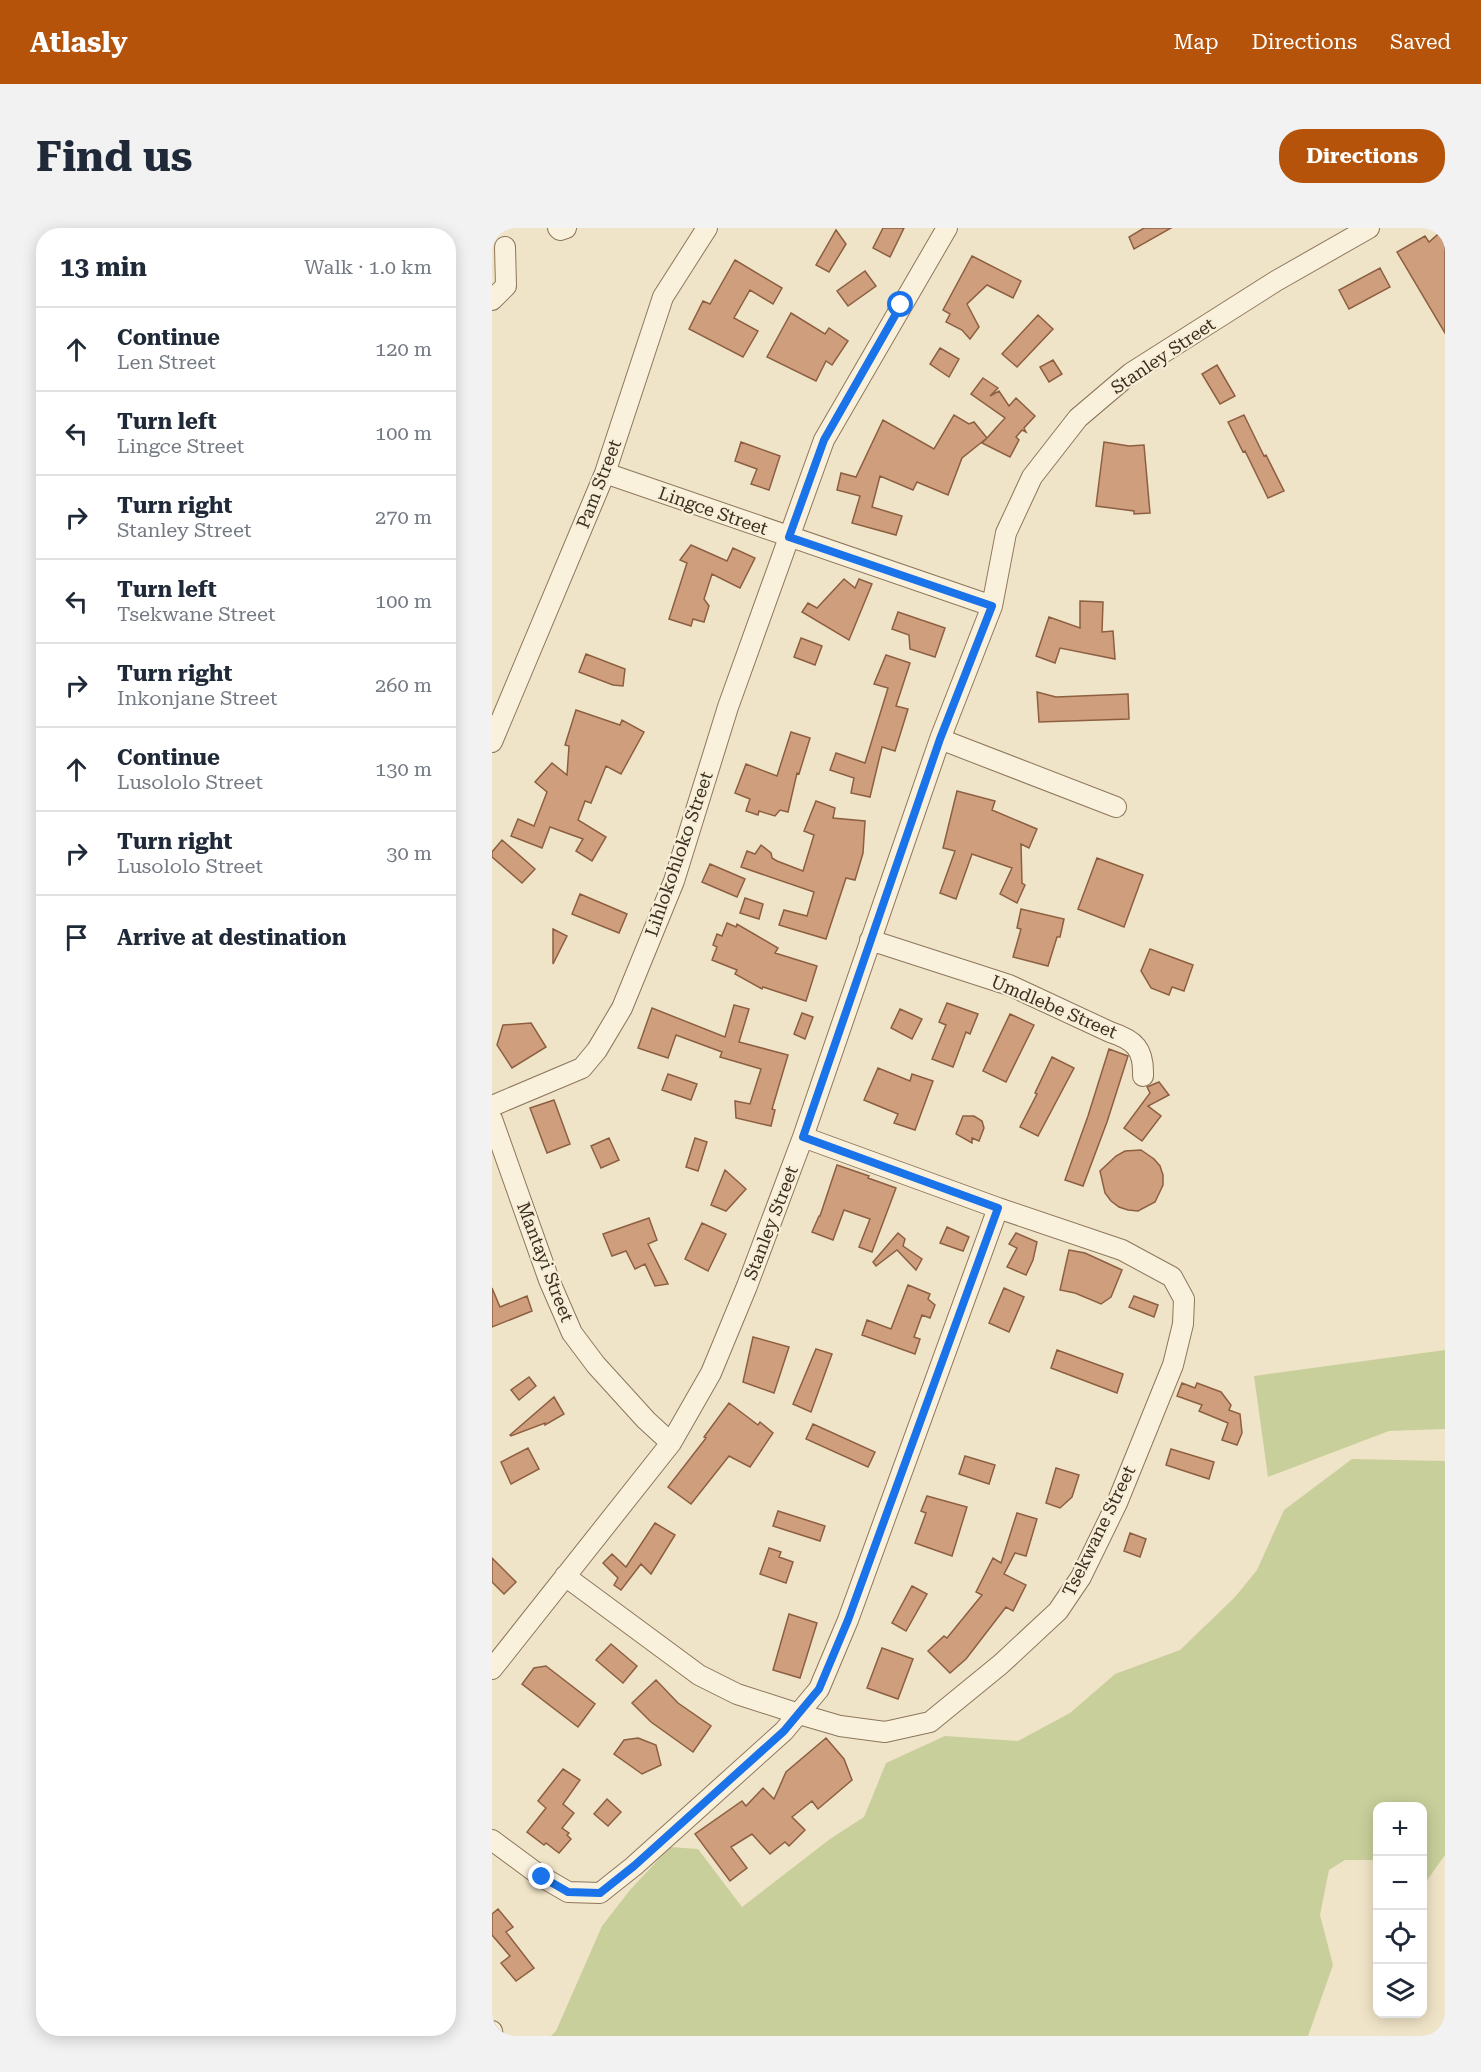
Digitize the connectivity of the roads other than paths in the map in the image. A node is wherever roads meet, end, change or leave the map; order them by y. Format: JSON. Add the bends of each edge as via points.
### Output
{"nodes":[{"id":1,"x":558,"y":228,"type":"edge"},
{"id":2,"x":566,"y":228,"type":"edge"},
{"id":3,"x":707,"y":228,"type":"edge"},
{"id":4,"x":947,"y":228,"type":"edge"},
{"id":5,"x":1369,"y":228,"type":"edge"},
{"id":6,"x":505,"y":247,"type":"dead end"},
{"id":7,"x":492,"y":300,"type":"edge"},
{"id":8,"x":605,"y":473,"type":"junction"},
{"id":9,"x":789,"y":537,"type":"junction"},
{"id":10,"x":992,"y":606,"type":"junction"},
{"id":11,"x":940,"y":739,"type":"junction"},
{"id":12,"x":492,"y":742,"type":"edge"},
{"id":13,"x":1116,"y":807,"type":"dead end"},
{"id":14,"x":870,"y":940,"type":"junction"},
{"id":15,"x":1143,"y":1076,"type":"dead end"},
{"id":16,"x":492,"y":1106,"type":"edge"},
{"id":17,"x":492,"y":1119,"type":"edge"},
{"id":18,"x":803,"y":1137,"type":"junction"},
{"id":19,"x":998,"y":1208,"type":"junction"},
{"id":20,"x":671,"y":1443,"type":"junction"},
{"id":21,"x":565,"y":1576,"type":"junction"},
{"id":22,"x":492,"y":1669,"type":"edge"},
{"id":23,"x":799,"y":1714,"type":"junction"},
{"id":24,"x":492,"y":1840,"type":"edge"},
{"id":25,"x":492,"y":2031,"type":"edge"},
{"id":26,"x":493,"y":2036,"type":"edge"}],
"edges":[{"from":1,"to":2,"type":"street"},
{"from":3,"to":8,"type":"street","name":"Pam Street","via":[[663,297]]},
{"from":4,"to":9,"type":"street","name":"Lihlokohloko Street","via":[[824,440]]},
{"from":5,"to":10,"type":"street","name":"Stanley Street","via":[[1276,281],[1141,367],[1078,418],[1032,477],[1006,533]]},
{"from":6,"to":7,"type":"street","via":[[506,286]]},
{"from":8,"to":9,"type":"street","name":"Lingce Street"},
{"from":8,"to":12,"type":"street","name":"Pam Street"},
{"from":9,"to":10,"type":"street","name":"Lingce Street"},
{"from":9,"to":16,"type":"street","name":"Lihlokohloko Street","via":[[728,707],[674,881],[622,1008],[582,1068]]},
{"from":10,"to":11,"type":"street","name":"Stanley Street"},
{"from":11,"to":13,"type":"street"},
{"from":11,"to":14,"type":"street","name":"Stanley Street"},
{"from":14,"to":15,"type":"street","name":"Umdlebe Street","via":[[1009,985],[1127,1037],[1144,1062]]},
{"from":14,"to":18,"type":"street","name":"Stanley Street"},
{"from":17,"to":20,"type":"street","name":"Mantayi Street","via":[[572,1333],[610,1381]]},
{"from":18,"to":19,"type":"street","name":"Tsekwane Street"},
{"from":18,"to":20,"type":"street","name":"Stanley Street","via":[[711,1373]]},
{"from":19,"to":23,"type":"street","via":[[848,1620],[819,1689]]},
{"from":19,"to":23,"type":"street","name":"Tsekwane Street","via":[[1122,1250],[1172,1277],[1184,1299],[1183,1324],[1173,1365],[1117,1503],[1081,1577],[1058,1611],[930,1722],[885,1732],[840,1726]]},
{"from":20,"to":21,"type":"street","name":"Stanley Street"},
{"from":21,"to":22,"type":"street","name":"Stanley Street"},
{"from":21,"to":23,"type":"street","name":"Tsekwane Street","via":[[699,1675],[737,1694]]},
{"from":23,"to":24,"type":"street","via":[[600,1893],[568,1892]]},
{"from":25,"to":26,"type":"street"}]}
